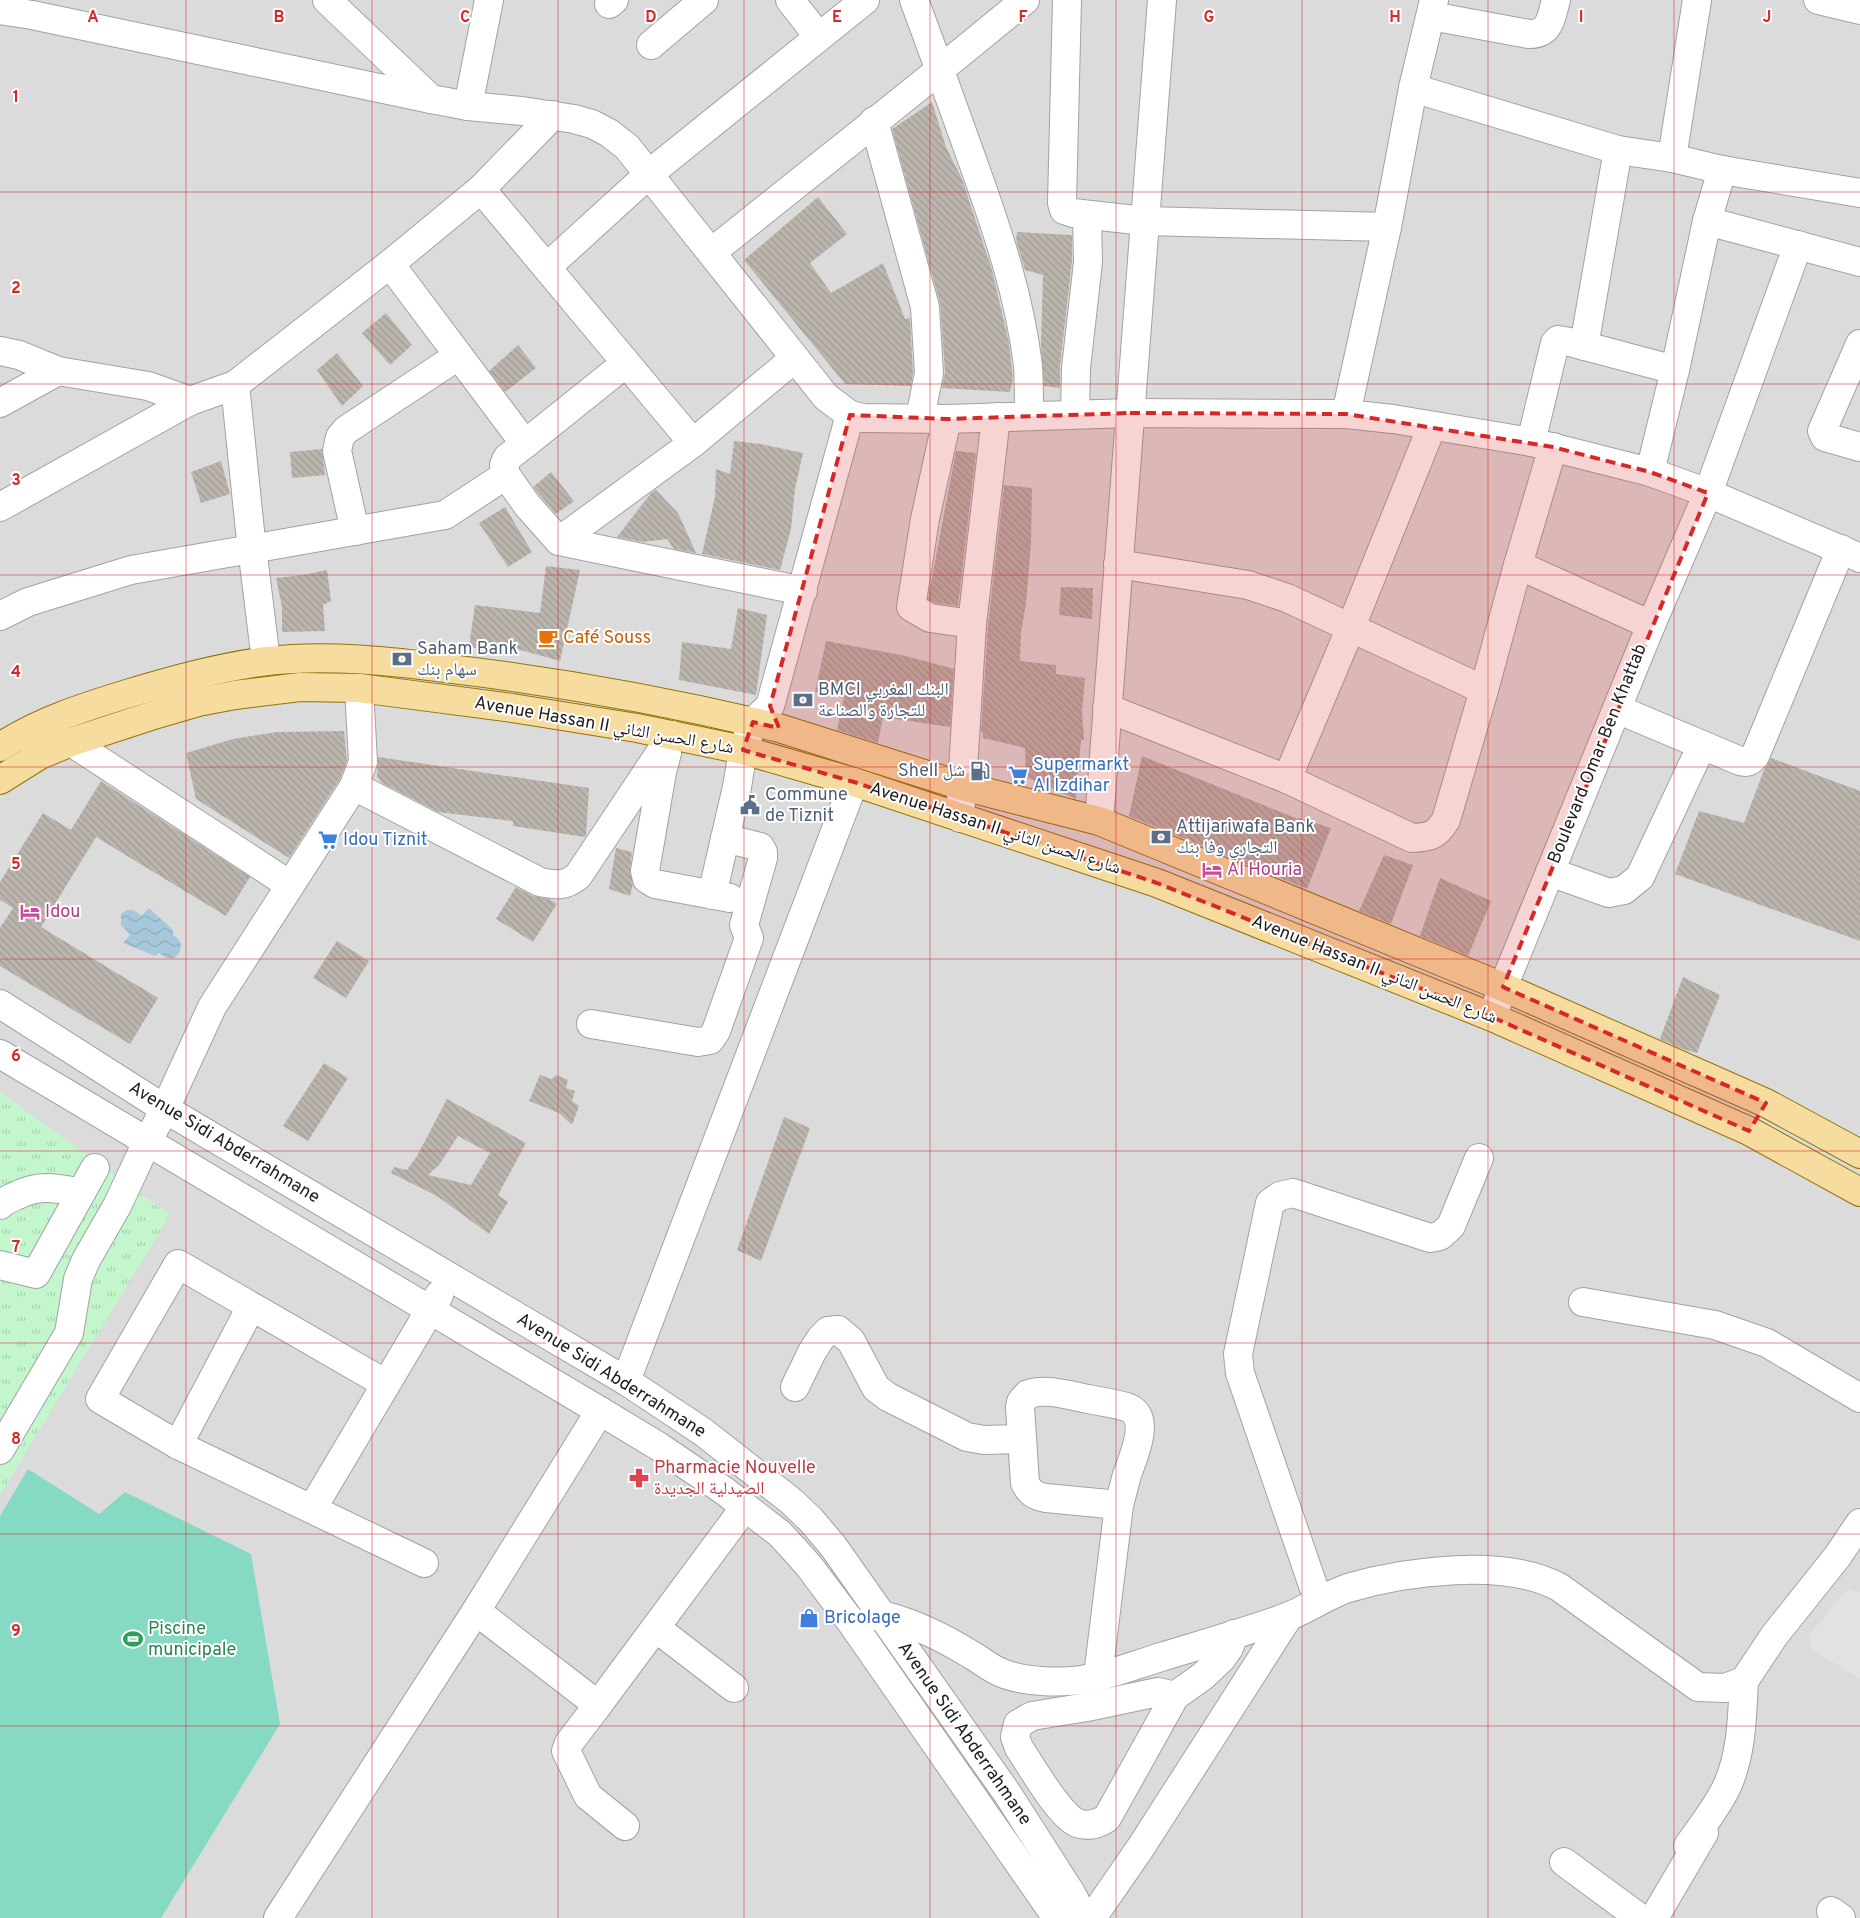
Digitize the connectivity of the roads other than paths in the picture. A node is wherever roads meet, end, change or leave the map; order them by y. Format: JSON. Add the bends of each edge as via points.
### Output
{"nodes":[{"id":1,"x":327,"y":0,"type":"edge"},
{"id":2,"x":489,"y":0,"type":"edge"},
{"id":3,"x":704,"y":0,"type":"edge"},
{"id":4,"x":790,"y":0,"type":"edge"},
{"id":5,"x":865,"y":0,"type":"edge"},
{"id":6,"x":914,"y":0,"type":"edge"},
{"id":7,"x":1025,"y":0,"type":"edge"},
{"id":8,"x":1067,"y":0,"type":"edge"},
{"id":9,"x":1162,"y":0,"type":"edge"},
{"id":10,"x":1556,"y":0,"type":"edge"},
{"id":11,"x":1697,"y":0,"type":"edge"},
{"id":12,"x":1818,"y":0,"type":"edge"},
{"id":13,"x":40,"y":8,"type":"edge"},
{"id":14,"x":1432,"y":8,"type":"edge"},
{"id":15,"x":0,"y":10,"type":"edge"},
{"id":16,"x":1860,"y":10,"type":"edge"},
{"id":17,"x":819,"y":37,"type":"junction"},
{"id":18,"x":651,"y":45,"type":"dead end"},
{"id":19,"x":941,"y":70,"type":"junction"},
{"id":20,"x":1413,"y":88,"type":"junction"},
{"id":21,"x":431,"y":99,"type":"junction"},
{"id":22,"x":468,"y":106,"type":"junction"},
{"id":23,"x":553,"y":115,"type":"junction"},
{"id":24,"x":874,"y":121,"type":"junction"},
{"id":25,"x":1618,"y":150,"type":"junction"},
{"id":26,"x":1672,"y":158,"type":"junction"},
{"id":27,"x":1722,"y":170,"type":"junction"},
{"id":28,"x":649,"y":174,"type":"junction"},
{"id":29,"x":481,"y":189,"type":"junction"},
{"id":30,"x":1860,"y":193,"type":"edge"},
{"id":31,"x":1087,"y":215,"type":"junction"},
{"id":32,"x":1145,"y":221,"type":"junction"},
{"id":33,"x":1707,"y":221,"type":"junction"},
{"id":34,"x":1387,"y":227,"type":"junction"},
{"id":35,"x":1798,"y":244,"type":"junction"},
{"id":36,"x":712,"y":252,"type":"junction"},
{"id":37,"x":1860,"y":262,"type":"edge"},
{"id":38,"x":390,"y":264,"type":"junction"},
{"id":39,"x":547,"y":268,"type":"junction"},
{"id":40,"x":1584,"y":346,"type":"junction"},
{"id":41,"x":0,"y":351,"type":"edge"},
{"id":42,"x":1859,"y":352,"type":"edge"},
{"id":43,"x":458,"y":356,"type":"junction"},
{"id":44,"x":794,"y":358,"type":"junction"},
{"id":45,"x":626,"y":363,"type":"junction"},
{"id":46,"x":1675,"y":370,"type":"junction"},
{"id":47,"x":58,"y":371,"type":"junction"},
{"id":48,"x":235,"y":385,"type":"junction"},
{"id":49,"x":190,"y":401,"type":"junction"},
{"id":50,"x":0,"y":403,"type":"edge"},
{"id":51,"x":1130,"y":413,"type":"junction"},
{"id":52,"x":1075,"y":414,"type":"junction"},
{"id":53,"x":1346,"y":414,"type":"junction"},
{"id":54,"x":850,"y":415,"type":"junction"},
{"id":55,"x":1029,"y":416,"type":"junction"},
{"id":56,"x":996,"y":417,"type":"junction"},
{"id":57,"x":920,"y":418,"type":"junction"},
{"id":58,"x":947,"y":418,"type":"junction"},
{"id":59,"x":1432,"y":426,"type":"junction"},
{"id":60,"x":693,"y":443,"type":"junction"},
{"id":61,"x":524,"y":444,"type":"junction"},
{"id":62,"x":1542,"y":444,"type":"junction"},
{"id":63,"x":1860,"y":447,"type":"edge"},
{"id":64,"x":1650,"y":472,"type":"junction"},
{"id":65,"x":506,"y":475,"type":"junction"},
{"id":66,"x":1708,"y":493,"type":"junction"},
{"id":67,"x":0,"y":507,"type":"edge"},
{"id":68,"x":355,"y":531,"type":"junction"},
{"id":69,"x":559,"y":541,"type":"junction"},
{"id":70,"x":252,"y":549,"type":"junction"},
{"id":71,"x":1850,"y":553,"type":"edge"},
{"id":72,"x":1118,"y":564,"type":"junction"},
{"id":73,"x":1518,"y":565,"type":"junction"},
{"id":74,"x":803,"y":591,"type":"junction"},
{"id":75,"x":0,"y":616,"type":"edge"},
{"id":76,"x":972,"y":624,"type":"junction"},
{"id":77,"x":1651,"y":625,"type":"junction"},
{"id":78,"x":1351,"y":627,"type":"junction"},
{"id":79,"x":266,"y":661,"type":"junction"},
{"id":80,"x":359,"y":688,"type":"junction"},
{"id":81,"x":1484,"y":690,"type":"junction"},
{"id":82,"x":1107,"y":708,"type":"junction"},
{"id":83,"x":1617,"y":709,"type":"junction"},
{"id":84,"x":767,"y":719,"type":"junction"},
{"id":85,"x":672,"y":735,"type":"junction"},
{"id":86,"x":71,"y":742,"type":"junction"},
{"id":87,"x":1702,"y":745,"type":"junction"},
{"id":88,"x":0,"y":746,"type":"edge"},
{"id":89,"x":743,"y":750,"type":"junction"},
{"id":90,"x":770,"y":757,"type":"junction"},
{"id":91,"x":1287,"y":779,"type":"junction"},
{"id":92,"x":0,"y":780,"type":"edge"},
{"id":93,"x":854,"y":782,"type":"junction"},
{"id":94,"x":354,"y":786,"type":"junction"},
{"id":95,"x":962,"y":786,"type":"junction"},
{"id":96,"x":960,"y":818,"type":"junction"},
{"id":97,"x":1099,"y":821,"type":"junction"},
{"id":98,"x":725,"y":838,"type":"junction"},
{"id":99,"x":1172,"y":851,"type":"junction"},
{"id":100,"x":1550,"y":872,"type":"junction"},
{"id":101,"x":1157,"y":883,"type":"junction"},
{"id":102,"x":290,"y":885,"type":"junction"},
{"id":103,"x":712,"y":895,"type":"junction"},
{"id":104,"x":751,"y":902,"type":"junction"},
{"id":105,"x":1503,"y":987,"type":"junction"},
{"id":106,"x":0,"y":1004,"type":"edge"},
{"id":107,"x":1492,"y":1018,"type":"junction"},
{"id":108,"x":591,"y":1024,"type":"dead end"},
{"id":109,"x":0,"y":1054,"type":"edge"},
{"id":110,"x":1682,"y":1066,"type":"junction"},
{"id":111,"x":1668,"y":1095,"type":"junction"},
{"id":112,"x":1766,"y":1103,"type":"junction"},
{"id":113,"x":165,"y":1109,"type":"junction"},
{"id":114,"x":1749,"y":1131,"type":"junction"},
{"id":115,"x":147,"y":1142,"type":"junction"},
{"id":116,"x":1860,"y":1154,"type":"edge"},
{"id":117,"x":1479,"y":1158,"type":"dead end"},
{"id":118,"x":95,"y":1168,"type":"dead end"},
{"id":119,"x":1860,"y":1192,"type":"edge"},
{"id":120,"x":81,"y":1193,"type":"junction"},
{"id":121,"x":0,"y":1205,"type":"edge"},
{"id":122,"x":0,"y":1265,"type":"edge"},
{"id":123,"x":450,"y":1277,"type":"junction"},
{"id":124,"x":1583,"y":1302,"type":"dead end"},
{"id":125,"x":251,"y":1308,"type":"junction"},
{"id":126,"x":430,"y":1310,"type":"junction"},
{"id":127,"x":626,"y":1381,"type":"junction"},
{"id":128,"x":386,"y":1384,"type":"junction"},
{"id":129,"x":795,"y":1387,"type":"dead end"},
{"id":130,"x":1860,"y":1398,"type":"edge"},
{"id":131,"x":600,"y":1411,"type":"junction"},
{"id":132,"x":8,"y":1423,"type":"edge"},
{"id":133,"x":1022,"y":1438,"type":"junction"},
{"id":134,"x":178,"y":1446,"type":"junction"},
{"id":135,"x":0,"y":1450,"type":"edge"},
{"id":136,"x":1120,"y":1504,"type":"junction"},
{"id":137,"x":745,"y":1507,"type":"junction"},
{"id":138,"x":312,"y":1510,"type":"junction"},
{"id":139,"x":1860,"y":1523,"type":"edge"},
{"id":140,"x":424,"y":1563,"type":"dead end"},
{"id":141,"x":1318,"y":1600,"type":"junction"},
{"id":142,"x":476,"y":1611,"type":"junction"},
{"id":143,"x":880,"y":1614,"type":"junction"},
{"id":144,"x":1289,"y":1616,"type":"junction"},
{"id":145,"x":851,"y":1622,"type":"junction"},
{"id":146,"x":656,"y":1628,"type":"junction"},
{"id":147,"x":1234,"y":1634,"type":"junction"},
{"id":148,"x":1774,"y":1636,"type":"junction"},
{"id":149,"x":1098,"y":1676,"type":"junction"},
{"id":150,"x":1688,"y":1680,"type":"junction"},
{"id":151,"x":1744,"y":1680,"type":"junction"},
{"id":152,"x":734,"y":1688,"type":"dead end"},
{"id":153,"x":1176,"y":1696,"type":"junction"},
{"id":154,"x":598,"y":1705,"type":"junction"},
{"id":155,"x":1727,"y":1786,"type":"junction"},
{"id":156,"x":626,"y":1826,"type":"dead end"},
{"id":157,"x":1688,"y":1846,"type":"dead end"},
{"id":158,"x":1564,"y":1862,"type":"dead end"},
{"id":159,"x":278,"y":1918,"type":"edge"},
{"id":160,"x":1057,"y":1918,"type":"edge"},
{"id":161,"x":1084,"y":1918,"type":"edge"},
{"id":162,"x":1092,"y":1918,"type":"edge"},
{"id":163,"x":1640,"y":1918,"type":"edge"},
{"id":164,"x":1654,"y":1918,"type":"edge"}],
"edges":[{"from":1,"to":21,"type":"street"},
{"from":2,"to":22,"type":"street"},
{"from":3,"to":18,"type":"street"},
{"from":4,"to":17,"type":"street"},
{"from":5,"to":17,"type":"street"},
{"from":6,"to":19,"type":"street"},
{"from":7,"to":19,"type":"street"},
{"from":8,"to":31,"type":"street","via":[[1062,203],[1068,212]]},
{"from":9,"to":32,"type":"street"},
{"from":10,"to":14,"type":"street","via":[[1551,20],[1538,34]]},
{"from":11,"to":26,"type":"street"},
{"from":12,"to":16,"type":"street"},
{"from":13,"to":15,"type":"street"},
{"from":13,"to":21,"type":"street"},
{"from":14,"to":20,"type":"street"},
{"from":17,"to":28,"type":"street"},
{"from":19,"to":24,"type":"street"},
{"from":19,"to":55,"type":"street","via":[[986,200],[1020,314],[1028,367]]},
{"from":20,"to":25,"type":"street"},
{"from":20,"to":34,"type":"street"},
{"from":21,"to":22,"type":"street"},
{"from":22,"to":23,"type":"street"},
{"from":23,"to":28,"type":"street","via":[[592,124],[609,133],[627,147]]},
{"from":23,"to":29,"type":"street"},
{"from":24,"to":36,"type":"street"},
{"from":24,"to":57,"type":"street","via":[[925,306],[929,372]]},
{"from":25,"to":26,"type":"street"},
{"from":25,"to":40,"type":"street"},
{"from":26,"to":27,"type":"street"},
{"from":27,"to":30,"type":"street"},
{"from":27,"to":33,"type":"street"},
{"from":28,"to":36,"type":"street"},
{"from":28,"to":39,"type":"street"},
{"from":29,"to":38,"type":"street"},
{"from":29,"to":39,"type":"street"},
{"from":31,"to":32,"type":"street"},
{"from":31,"to":52,"type":"street","via":[[1088,262],[1076,368]]},
{"from":32,"to":34,"type":"street"},
{"from":32,"to":51,"type":"street"},
{"from":33,"to":35,"type":"street"},
{"from":33,"to":46,"type":"street"},
{"from":34,"to":53,"type":"street"},
{"from":35,"to":37,"type":"street"},
{"from":35,"to":66,"type":"street","name":"Boulevard Omar Ben Khattab"},
{"from":36,"to":44,"type":"street"},
{"from":38,"to":43,"type":"street"},
{"from":38,"to":48,"type":"street"},
{"from":39,"to":45,"type":"street"},
{"from":40,"to":46,"type":"street"},
{"from":40,"to":62,"type":"street","via":[[1563,340],[1556,343]]},
{"from":41,"to":47,"type":"street"},
{"from":42,"to":63,"type":"street","via":[[1822,431],[1825,436]]},
{"from":43,"to":61,"type":"street"},
{"from":43,"to":68,"type":"street","via":[[340,437],[337,451]]},
{"from":44,"to":54,"type":"street","via":[[826,397]]},
{"from":44,"to":60,"type":"street"},
{"from":45,"to":60,"type":"street"},
{"from":45,"to":61,"type":"street"},
{"from":46,"to":64,"type":"street"},
{"from":47,"to":49,"type":"street","via":[[148,386]]},
{"from":47,"to":50,"type":"street"},
{"from":48,"to":49,"type":"street"},
{"from":48,"to":70,"type":"street"},
{"from":49,"to":67,"type":"street"},
{"from":51,"to":52,"type":"street"},
{"from":51,"to":53,"type":"street"},
{"from":51,"to":72,"type":"street"},
{"from":52,"to":55,"type":"street"},
{"from":53,"to":59,"type":"street"},
{"from":54,"to":57,"type":"street"},
{"from":54,"to":74,"type":"street"},
{"from":55,"to":56,"type":"street"},
{"from":56,"to":58,"type":"street"},
{"from":56,"to":76,"type":"street"},
{"from":57,"to":58,"type":"street"},
{"from":58,"to":76,"type":"street","via":[[924,519],[911,607],[930,618]]},
{"from":59,"to":62,"type":"street"},
{"from":59,"to":78,"type":"street"},
{"from":60,"to":69,"type":"street"},
{"from":61,"to":65,"type":"street","via":[[507,458],[504,465]]},
{"from":62,"to":64,"type":"street"},
{"from":62,"to":73,"type":"street"},
{"from":64,"to":66,"type":"street"},
{"from":65,"to":68,"type":"street","via":[[445,515]]},
{"from":65,"to":69,"type":"street"},
{"from":66,"to":71,"type":"street"},
{"from":66,"to":77,"type":"street","name":"Boulevard Omar Ben Khattab"},
{"from":68,"to":70,"type":"street"},
{"from":69,"to":74,"type":"street"},
{"from":70,"to":75,"type":"street","via":[[131,570],[28,602]]},
{"from":70,"to":79,"type":"street"},
{"from":71,"to":87,"type":"street","via":[[1752,761],[1746,762]]},
{"from":72,"to":78,"type":"street","via":[[1248,585],[1287,598]]},
{"from":72,"to":82,"type":"street"},
{"from":73,"to":77,"type":"street"},
{"from":73,"to":81,"type":"street"},
{"from":74,"to":84,"type":"street"},
{"from":76,"to":95,"type":"street"},
{"from":77,"to":83,"type":"street","name":"Boulevard Omar Ben Khattab"},
{"from":78,"to":81,"type":"street"},
{"from":78,"to":91,"type":"street"},
{"from":79,"to":84,"type":"main road","name":"Avenue Hassan II شارع الحسن الثاني","via":[[357,660],[415,664],[502,675]]},
{"from":79,"to":88,"type":"main road","name":"Avenue Hassan II شارع الحسن الثاني","via":[[181,678],[79,708]]},
{"from":80,"to":85,"type":"main road","name":"Avenue Hassan II شارع الحسن الثاني","via":[[512,708]]},
{"from":80,"to":86,"type":"main road","name":"Avenue Hassan II شارع الحسن الثاني","via":[[300,687],[235,695],[198,702]]},
{"from":80,"to":94,"type":"street","via":[[363,762]]},
{"from":81,"to":91,"type":"street","via":[[1446,820],[1439,831],[1428,837],[1412,838]]},
{"from":82,"to":91,"type":"street"},
{"from":82,"to":97,"type":"street"},
{"from":83,"to":87,"type":"street"},
{"from":83,"to":100,"type":"street","name":"Boulevard Omar Ben Khattab"},
{"from":84,"to":89,"type":"street"},
{"from":84,"to":90,"type":"street"},
{"from":84,"to":95,"type":"main road","name":"Avenue Hassan II شارع الحسن الثاني"},
{"from":85,"to":89,"type":"main road","name":"Avenue Hassan II شارع الحسن الثاني"},
{"from":85,"to":94,"type":"street","via":[[578,876],[569,884],[540,882]]},
{"from":85,"to":103,"type":"street","via":[[644,871],[647,879],[655,884]]},
{"from":86,"to":92,"type":"main road","name":"Avenue Hassan II شارع الحسن الثاني","via":[[40,755]]},
{"from":86,"to":102,"type":"street"},
{"from":87,"to":100,"type":"street","via":[[1640,877],[1624,890],[1609,893]]},
{"from":89,"to":90,"type":"main road","name":"Avenue Hassan II شارع الحسن الثاني"},
{"from":89,"to":98,"type":"street"},
{"from":90,"to":93,"type":"main road","name":"Avenue Hassan II شارع الحسن الثاني"},
{"from":93,"to":96,"type":"main road","name":"Avenue Hassan II شارع الحسن الثاني"},
{"from":93,"to":127,"type":"street"},
{"from":94,"to":102,"type":"street"},
{"from":95,"to":96,"type":"street"},
{"from":95,"to":97,"type":"main road","name":"Avenue Hassan II شارع الحسن الثاني"},
{"from":96,"to":101,"type":"main road","name":"Avenue Hassan II شارع الحسن الثاني"},
{"from":97,"to":99,"type":"main road","name":"Avenue Hassan II شارع الحسن الثاني"},
{"from":98,"to":103,"type":"street"},
{"from":98,"to":104,"type":"street","via":[[760,847],[763,852]]},
{"from":99,"to":101,"type":"main road"},
{"from":99,"to":105,"type":"main road","name":"Avenue Hassan II شارع الحسن الثاني"},
{"from":100,"to":105,"type":"street","name":"Boulevard Omar Ben Khattab"},
{"from":101,"to":107,"type":"main road","name":"Avenue Hassan II شارع الحسن الثاني"},
{"from":102,"to":113,"type":"street","via":[[212,1007]]},
{"from":103,"to":104,"type":"street"},
{"from":104,"to":108,"type":"street","via":[[744,925],[748,938],[710,1040],[698,1042]]},
{"from":105,"to":107,"type":"street","name":"Boulevard Omar Ben Khattab"},
{"from":105,"to":110,"type":"main road","name":"Avenue Hassan II شارع الحسن الثاني"},
{"from":106,"to":113,"type":"street","name":"Avenue Sidi Abderrahmane"},
{"from":107,"to":111,"type":"main road","name":"Avenue Hassan II شارع الحسن الثاني"},
{"from":109,"to":115,"type":"street","name":"Avenue Sidi Abderrahmane"},
{"from":110,"to":111,"type":"main road"},
{"from":110,"to":112,"type":"main road","name":"Avenue Hassan II شارع الحسن الثاني"},
{"from":111,"to":114,"type":"main road","name":"Avenue Hassan II شارع الحسن الثاني"},
{"from":112,"to":114,"type":"main road"},
{"from":112,"to":116,"type":"main road","name":"Avenue Hassan II شارع الحسن الثاني"},
{"from":113,"to":115,"type":"street"},
{"from":113,"to":123,"type":"street","name":"Avenue Sidi Abderrahmane"},
{"from":114,"to":119,"type":"main road","name":"Avenue Hassan II شارع الحسن الثاني"},
{"from":115,"to":126,"type":"street","name":"Avenue Sidi Abderrahmane"},
{"from":115,"to":132,"type":"street","via":[[78,1279],[69,1333]]},
{"from":117,"to":141,"type":"street","via":[[1451,1226],[1440,1236],[1430,1238],[1293,1193],[1270,1203],[1238,1354],[1240,1373]]},
{"from":118,"to":120,"type":"street"},
{"from":120,"to":121,"type":"street","via":[[43,1187],[27,1190]]},
{"from":120,"to":122,"type":"street","via":[[36,1274]]},
{"from":123,"to":126,"type":"street"},
{"from":123,"to":127,"type":"street","name":"Avenue Sidi Abderrahmane"},
{"from":124,"to":130,"type":"street","via":[[1715,1325],[1767,1344]]},
{"from":125,"to":128,"type":"street"},
{"from":125,"to":134,"type":"street"},
{"from":125,"to":134,"type":"street","via":[[178,1264],[100,1399]]},
{"from":126,"to":128,"type":"street"},
{"from":126,"to":131,"type":"street","name":"Avenue Sidi Abderrahmane"},
{"from":127,"to":143,"type":"street","name":"Avenue Sidi Abderrahmane","via":[[703,1432],[791,1501],[833,1546]]},
{"from":128,"to":138,"type":"street"},
{"from":129,"to":133,"type":"street","via":[[821,1338],[828,1331],[838,1330],[851,1341],[876,1388],[888,1397],[967,1437],[984,1440]]},
{"from":131,"to":137,"type":"street","name":"Avenue Sidi Abderrahmane"},
{"from":131,"to":142,"type":"street"},
{"from":132,"to":135,"type":"street"},
{"from":133,"to":136,"type":"street","via":[[1024,1483],[1032,1494]]},
{"from":133,"to":136,"type":"street","via":[[1021,1402],[1033,1392],[1053,1391],[1129,1409],[1137,1418],[1140,1434]]},
{"from":134,"to":138,"type":"street"},
{"from":136,"to":149,"type":"street"},
{"from":137,"to":145,"type":"street","name":"Avenue Sidi Abderrahmane","via":[[793,1548]]},
{"from":137,"to":146,"type":"street"},
{"from":138,"to":140,"type":"street"},
{"from":139,"to":148,"type":"street"},
{"from":141,"to":144,"type":"street"},
{"from":141,"to":150,"type":"street","via":[[1348,1588],[1442,1570],[1519,1573],[1548,1580],[1560,1587]]},
{"from":142,"to":154,"type":"street"},
{"from":142,"to":159,"type":"street"},
{"from":143,"to":145,"type":"street"},
{"from":143,"to":149,"type":"street","via":[[918,1626],[1002,1673],[1020,1679],[1080,1680]]},
{"from":143,"to":161,"type":"street","name":"Avenue Sidi Abderrahmane","via":[[1006,1793]]},
{"from":144,"to":147,"type":"street"},
{"from":144,"to":162,"type":"street"},
{"from":145,"to":160,"type":"street","name":"Avenue Sidi Abderrahmane"},
{"from":146,"to":152,"type":"street"},
{"from":146,"to":154,"type":"street"},
{"from":147,"to":149,"type":"street"},
{"from":147,"to":153,"type":"street","via":[[1230,1648],[1222,1658]]},
{"from":148,"to":150,"type":"street","via":[[1722,1671]]},
{"from":148,"to":151,"type":"street"},
{"from":150,"to":151,"type":"street","via":[[1698,1687],[1725,1688]]},
{"from":151,"to":155,"type":"street","via":[[1738,1752]]},
{"from":153,"to":153,"type":"street","via":[[1158,1692],[1032,1716],[1018,1724],[1015,1737],[1019,1748],[1064,1813],[1078,1823],[1096,1825],[1107,1818]]},
{"from":154,"to":156,"type":"street","via":[[566,1751],[588,1796]]},
{"from":155,"to":157,"type":"street"},
{"from":155,"to":164,"type":"street","via":[[1715,1813]]},
{"from":158,"to":163,"type":"street"}]}
